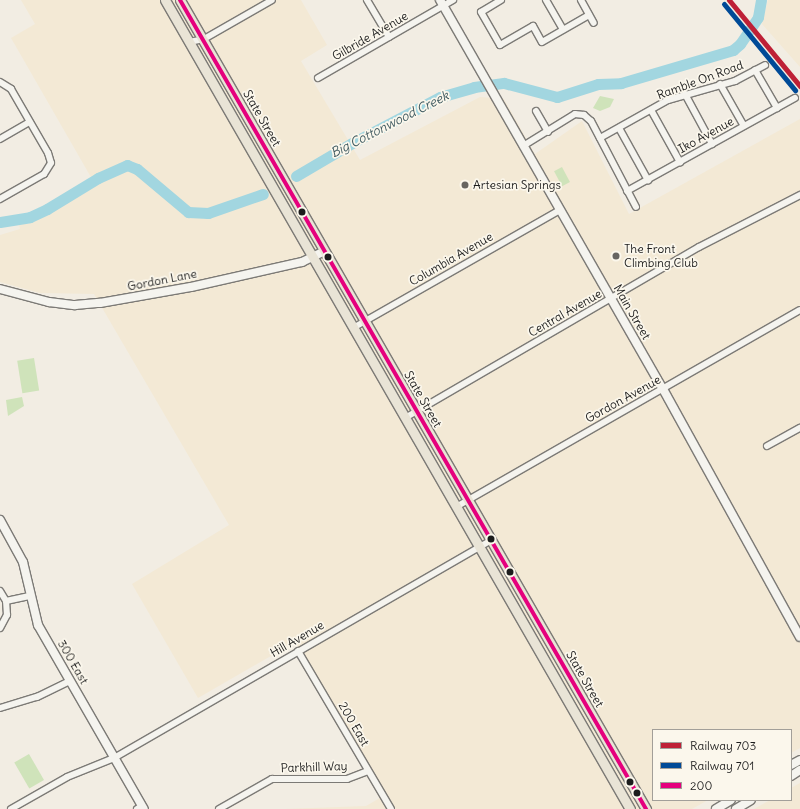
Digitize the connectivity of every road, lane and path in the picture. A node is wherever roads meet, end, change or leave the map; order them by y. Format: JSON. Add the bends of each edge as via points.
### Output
{"nodes":[{"id":1,"x":166,"y":0,"type":"edge"},
{"id":2,"x":180,"y":0,"type":"edge"},
{"id":3,"x":272,"y":0,"type":"edge"},
{"id":4,"x":367,"y":0,"type":"edge"},
{"id":5,"x":453,"y":0,"type":"edge"},
{"id":6,"x":501,"y":0,"type":"edge"},
{"id":7,"x":546,"y":0,"type":"edge"},
{"id":8,"x":581,"y":0,"type":"edge"},
{"id":9,"x":441,"y":3,"type":"edge"},
{"id":10,"x":589,"y":15,"type":"junction"},
{"id":11,"x":594,"y":23,"type":"dead end"},
{"id":12,"x":563,"y":30,"type":"junction"},
{"id":13,"x":389,"y":37,"type":"junction"},
{"id":14,"x":204,"y":39,"type":"junction"},
{"id":15,"x":189,"y":42,"type":"junction"},
{"id":16,"x":765,"y":65,"type":"dead end"},
{"id":17,"x":755,"y":70,"type":"junction"},
{"id":18,"x":318,"y":78,"type":"dead end"},
{"id":19,"x":2,"y":82,"type":"edge"},
{"id":20,"x":720,"y":84,"type":"junction"},
{"id":21,"x":685,"y":94,"type":"junction"},
{"id":22,"x":795,"y":98,"type":"dead end"},
{"id":23,"x":777,"y":108,"type":"junction"},
{"id":24,"x":651,"y":110,"type":"junction"},
{"id":25,"x":536,"y":111,"type":"dead end"},
{"id":26,"x":30,"y":122,"type":"junction"},
{"id":27,"x":744,"y":126,"type":"junction"},
{"id":28,"x":619,"y":128,"type":"junction"},
{"id":29,"x":548,"y":132,"type":"junction"},
{"id":30,"x":600,"y":138,"type":"junction"},
{"id":31,"x":0,"y":139,"type":"edge"},
{"id":32,"x":712,"y":144,"type":"junction"},
{"id":33,"x":523,"y":146,"type":"junction"},
{"id":34,"x":680,"y":162,"type":"junction"},
{"id":35,"x":648,"y":180,"type":"junction"},
{"id":36,"x":627,"y":191,"type":"junction"},
{"id":37,"x":800,"y":195,"type":"edge"},
{"id":38,"x":0,"y":200,"type":"edge"},
{"id":39,"x":636,"y":207,"type":"dead end"},
{"id":40,"x":560,"y":210,"type":"junction"},
{"id":41,"x":325,"y":251,"type":"junction"},
{"id":42,"x":312,"y":258,"type":"junction"},
{"id":43,"x":0,"y":289,"type":"edge"},
{"id":44,"x":611,"y":299,"type":"junction"},
{"id":45,"x":800,"y":310,"type":"edge"},
{"id":46,"x":365,"y":320,"type":"junction"},
{"id":47,"x":353,"y":328,"type":"junction"},
{"id":48,"x":662,"y":389,"type":"junction"},
{"id":49,"x":417,"y":411,"type":"junction"},
{"id":50,"x":405,"y":418,"type":"junction"},
{"id":51,"x":800,"y":428,"type":"edge"},
{"id":52,"x":767,"y":446,"type":"dead end"},
{"id":53,"x":468,"y":500,"type":"junction"},
{"id":54,"x":456,"y":507,"type":"junction"},
{"id":55,"x":0,"y":520,"type":"edge"},
{"id":56,"x":491,"y":540,"type":"junction"},
{"id":57,"x":479,"y":546,"type":"junction"},
{"id":58,"x":0,"y":591,"type":"edge"},
{"id":59,"x":30,"y":596,"type":"junction"},
{"id":60,"x":6,"y":601,"type":"junction"},
{"id":61,"x":0,"y":628,"type":"edge"},
{"id":62,"x":800,"y":637,"type":"edge"},
{"id":63,"x":298,"y":651,"type":"junction"},
{"id":64,"x":70,"y":681,"type":"junction"},
{"id":65,"x":0,"y":708,"type":"edge"},
{"id":66,"x":114,"y":758,"type":"junction"},
{"id":67,"x":368,"y":770,"type":"junction"},
{"id":68,"x":729,"y":801,"type":"edge"},
{"id":69,"x":748,"y":801,"type":"edge"},
{"id":70,"x":141,"y":808,"type":"edge"},
{"id":71,"x":11,"y":809,"type":"edge"},
{"id":72,"x":220,"y":809,"type":"edge"},
{"id":73,"x":391,"y":809,"type":"edge"},
{"id":74,"x":630,"y":809,"type":"edge"},
{"id":75,"x":646,"y":809,"type":"edge"},
{"id":76,"x":716,"y":809,"type":"edge"},
{"id":77,"x":736,"y":809,"type":"edge"}],
"edges":[{"from":1,"to":15,"type":"main road","name":"State Street"},
{"from":2,"to":14,"type":"main road","name":"State Street"},
{"from":3,"to":14,"type":"street"},
{"from":4,"to":13,"type":"street"},
{"from":5,"to":9,"type":"street","name":"Gilbride Avenue"},
{"from":6,"to":12,"type":"street","via":[[481,12],[500,45],[533,26],[542,42]]},
{"from":7,"to":12,"type":"street"},
{"from":8,"to":10,"type":"street"},
{"from":9,"to":13,"type":"street","name":"Gilbride Avenue"},
{"from":9,"to":33,"type":"street","name":"Main Street"},
{"from":10,"to":11,"type":"street"},
{"from":10,"to":12,"type":"street"},
{"from":13,"to":18,"type":"street","name":"Gilbride Avenue"},
{"from":14,"to":15,"type":"street"},
{"from":14,"to":41,"type":"main road","name":"State Street"},
{"from":15,"to":42,"type":"main road","name":"State Street"},
{"from":16,"to":17,"type":"street","name":"Ramble On Road"},
{"from":17,"to":20,"type":"street","name":"Ramble On Road","via":[[735,81]]},
{"from":17,"to":23,"type":"street"},
{"from":19,"to":26,"type":"street","via":[[11,88]]},
{"from":20,"to":21,"type":"street","name":"Ramble On Road"},
{"from":20,"to":27,"type":"street"},
{"from":21,"to":24,"type":"street","name":"Ramble On Road"},
{"from":21,"to":32,"type":"street"},
{"from":22,"to":23,"type":"street","name":"Iko Avenue"},
{"from":23,"to":27,"type":"street","name":"Iko Avenue"},
{"from":24,"to":28,"type":"street","name":"Ramble On Road"},
{"from":24,"to":34,"type":"street"},
{"from":25,"to":29,"type":"street"},
{"from":26,"to":31,"type":"street"},
{"from":26,"to":38,"type":"street","via":[[51,160],[50,168]]},
{"from":27,"to":32,"type":"street","name":"Iko Avenue"},
{"from":28,"to":30,"type":"street","name":"Ramble On Road"},
{"from":28,"to":35,"type":"street"},
{"from":29,"to":30,"type":"street","via":[[576,114],[584,115],[591,120]]},
{"from":29,"to":33,"type":"street"},
{"from":30,"to":36,"type":"street"},
{"from":32,"to":34,"type":"street","name":"Iko Avenue"},
{"from":33,"to":40,"type":"street","name":"Main Street"},
{"from":34,"to":35,"type":"street","name":"Iko Avenue"},
{"from":35,"to":36,"type":"street","name":"Iko Avenue"},
{"from":36,"to":39,"type":"street"},
{"from":37,"to":44,"type":"street","name":"Central Avenue","via":[[716,238]]},
{"from":40,"to":44,"type":"street","name":"Main Street"},
{"from":40,"to":46,"type":"street","name":"Columbia Avenue"},
{"from":41,"to":42,"type":"street","name":"Gordon Lane"},
{"from":41,"to":46,"type":"main road","name":"State Street"},
{"from":42,"to":43,"type":"street","name":"Gordon Lane","via":[[191,287],[100,303],[74,305],[49,302]]},
{"from":42,"to":47,"type":"main road","name":"State Street"},
{"from":44,"to":48,"type":"street","name":"Main Street"},
{"from":44,"to":49,"type":"street","name":"Central Avenue"},
{"from":45,"to":48,"type":"street","name":"Gordon Avenue"},
{"from":46,"to":47,"type":"street","name":"Columbia Avenue"},
{"from":46,"to":49,"type":"main road","name":"State Street"},
{"from":47,"to":50,"type":"main road","name":"State Street"},
{"from":48,"to":53,"type":"street","name":"Gordon Avenue"},
{"from":48,"to":62,"type":"street","name":"Main Street"},
{"from":49,"to":50,"type":"street","name":"Central Avenue"},
{"from":49,"to":53,"type":"main road","name":"State Street"},
{"from":50,"to":54,"type":"main road","name":"State Street"},
{"from":51,"to":52,"type":"street"},
{"from":53,"to":54,"type":"street","name":"Gordon Avenue"},
{"from":53,"to":56,"type":"main road","name":"State Street"},
{"from":54,"to":57,"type":"main road","name":"State Street"},
{"from":55,"to":59,"type":"street","name":"300 East","via":[[23,562]]},
{"from":56,"to":57,"type":"street","name":"Hill Avenue"},
{"from":56,"to":75,"type":"main road","name":"State Street"},
{"from":57,"to":63,"type":"street","name":"Hill Avenue"},
{"from":57,"to":74,"type":"main road","name":"State Street"},
{"from":58,"to":60,"type":"street"},
{"from":59,"to":60,"type":"street"},
{"from":59,"to":64,"type":"street","name":"300 East","via":[[38,625]]},
{"from":60,"to":61,"type":"street","via":[[7,615]]},
{"from":63,"to":66,"type":"street","name":"Hill Avenue"},
{"from":63,"to":67,"type":"street","name":"200 East"},
{"from":64,"to":65,"type":"street","via":[[37,697]]},
{"from":64,"to":66,"type":"street","name":"300 East"},
{"from":66,"to":70,"type":"street","name":"300 East"},
{"from":66,"to":71,"type":"street","name":"Hill Avenue","via":[[67,777]]},
{"from":67,"to":72,"type":"street","name":"Parkhill Way","via":[[347,779],[272,779]]},
{"from":67,"to":73,"type":"street","name":"200 East"},
{"from":68,"to":76,"type":"street"},
{"from":69,"to":77,"type":"street"}]}
